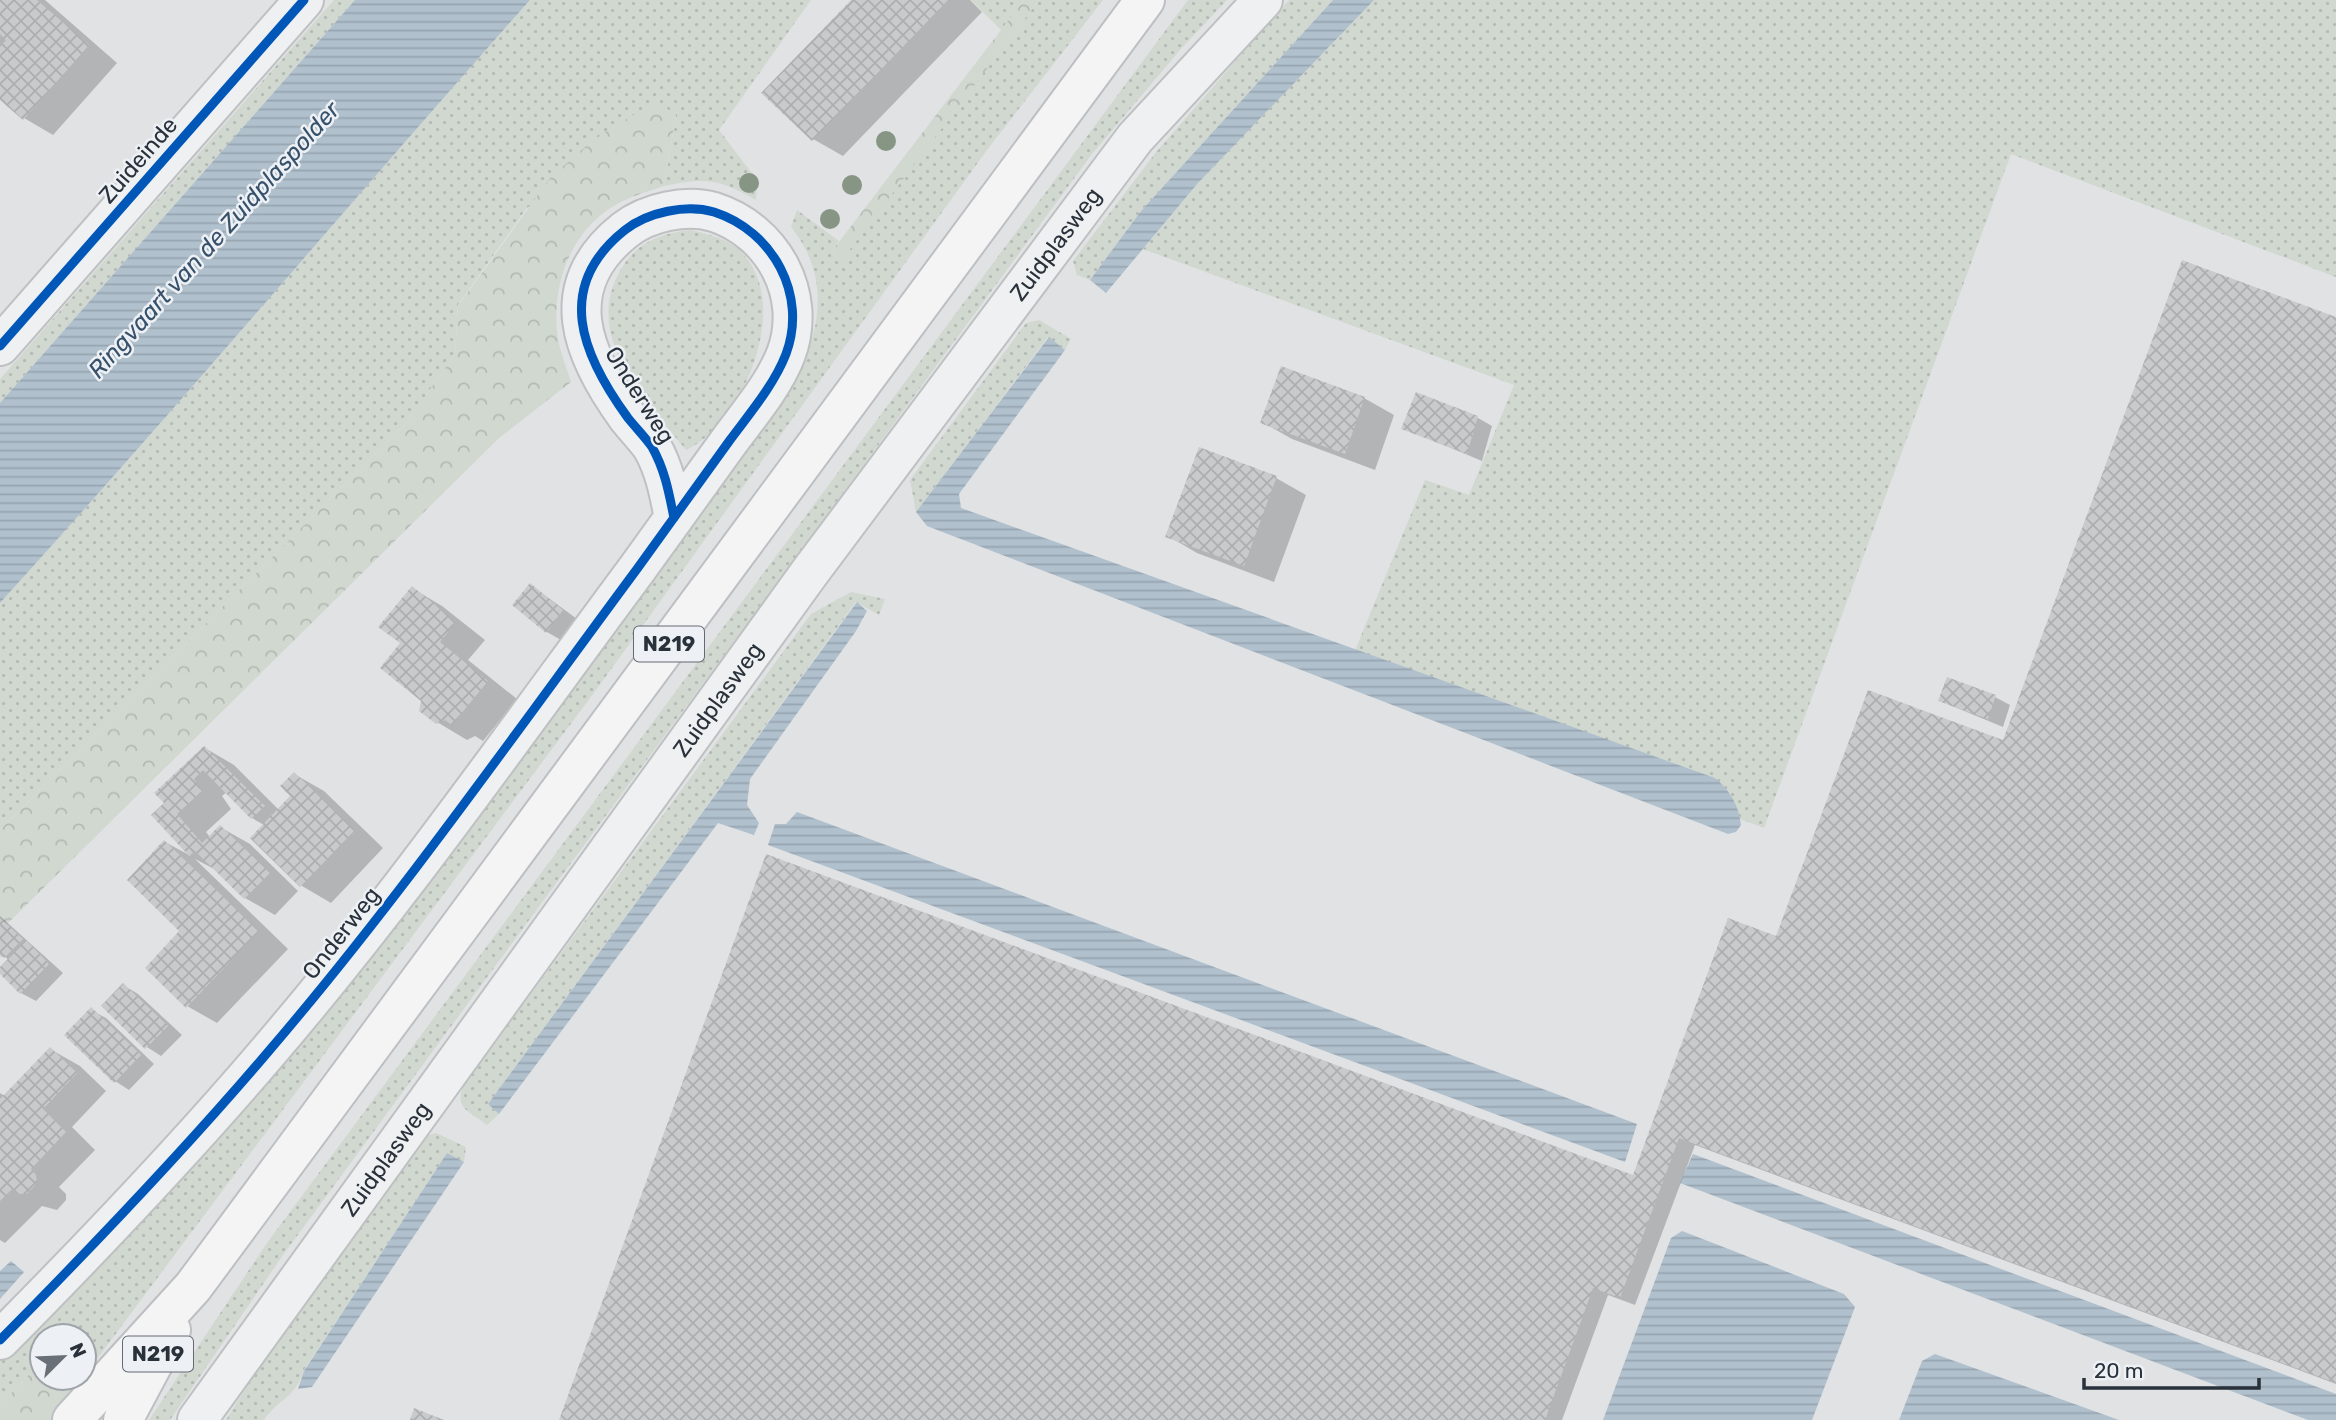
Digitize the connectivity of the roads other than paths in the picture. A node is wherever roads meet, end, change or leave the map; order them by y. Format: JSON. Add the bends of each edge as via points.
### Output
{"nodes":[{"id":1,"x":304,"y":0,"type":"edge"},
{"id":2,"x":1145,"y":0,"type":"edge"},
{"id":3,"x":1263,"y":0,"type":"edge"},
{"id":4,"x":0,"y":346,"type":"edge"},
{"id":5,"x":674,"y":518,"type":"junction"},
{"id":6,"x":193,"y":1287,"type":"junction"},
{"id":7,"x":0,"y":1340,"type":"edge"},
{"id":8,"x":72,"y":1420,"type":"edge"},
{"id":9,"x":123,"y":1420,"type":"edge"},
{"id":10,"x":197,"y":1420,"type":"edge"}],
"edges":[{"from":1,"to":4,"type":"street","name":"Zuideinde"},
{"from":2,"to":6,"type":"main road","number":"N219"},
{"from":3,"to":10,"type":"street","name":"Zuidplasweg","via":[[1119,160],[810,572]]},
{"from":5,"to":5,"type":"street","name":"Onderweg","via":[[768,387],[786,353],[793,324],[790,289],[776,258],[740,223],[699,209],[674,210],[635,222],[607,245],[591,270],[583,296],[581,327],[593,361],[665,472]]},
{"from":5,"to":7,"type":"street","name":"Onderweg","via":[[351,955],[97,1242]]},
{"from":6,"to":8,"type":"main road","number":"N219"},
{"from":6,"to":9,"type":"main road","number":"N219"}]}
